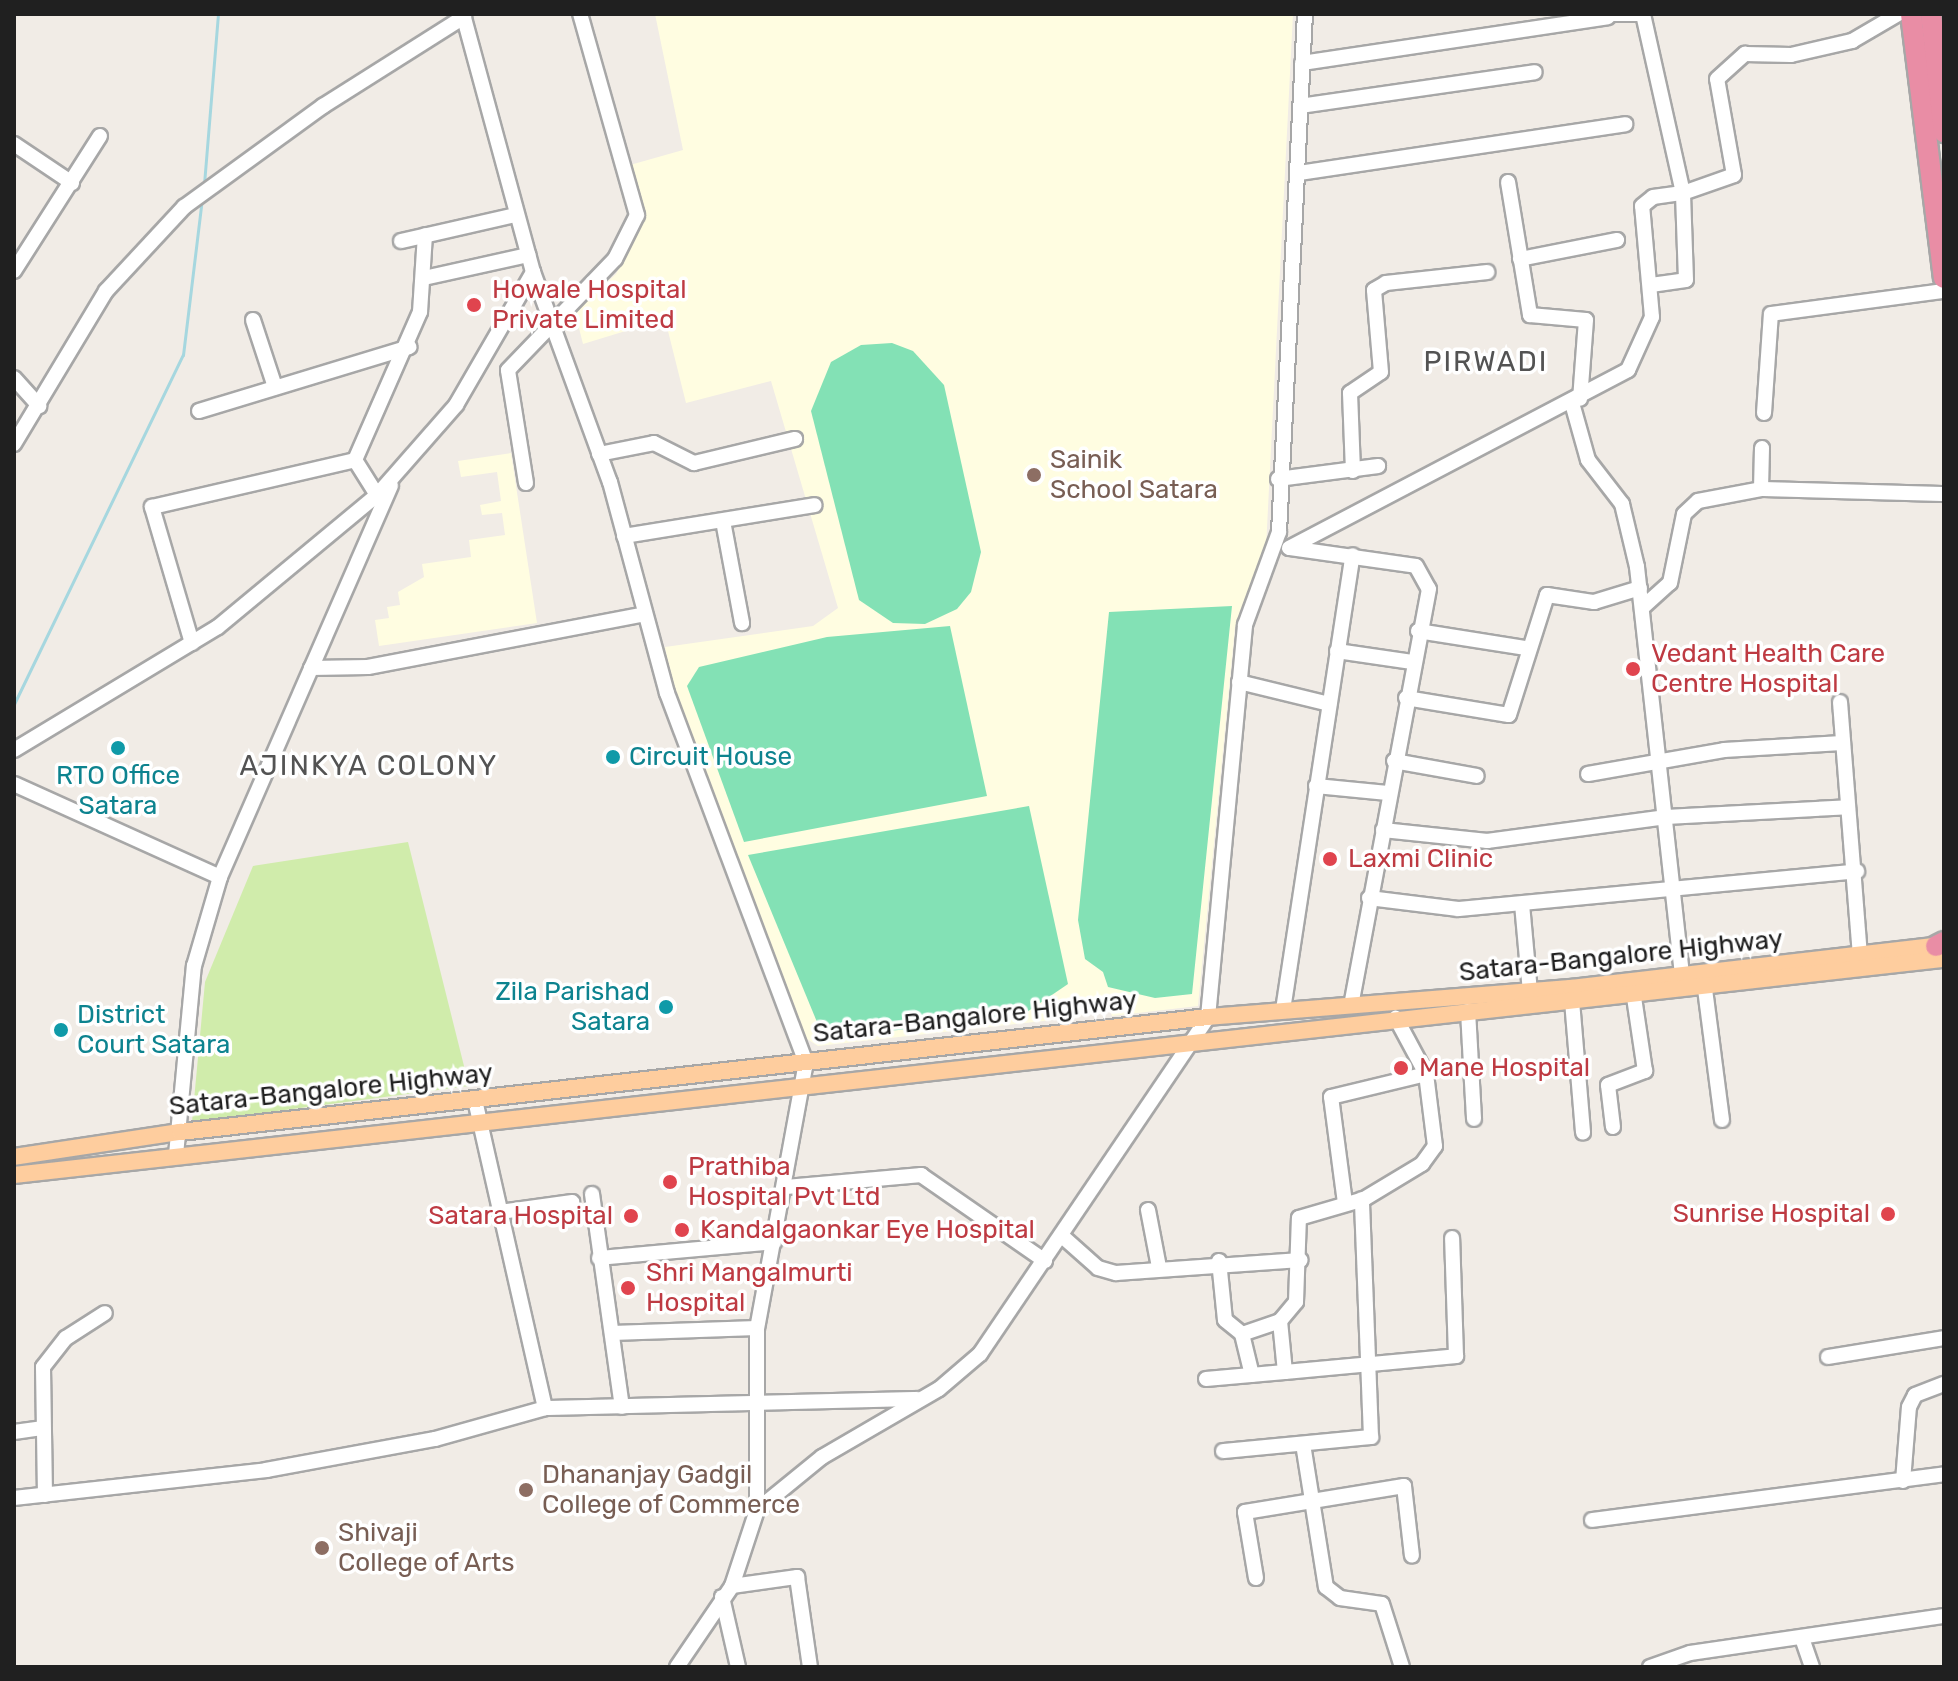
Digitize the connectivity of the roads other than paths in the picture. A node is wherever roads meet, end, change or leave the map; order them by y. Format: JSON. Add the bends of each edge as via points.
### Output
{"nodes":[{"id":1,"x":580,"y":14,"type":"edge"},
{"id":2,"x":1305,"y":14,"type":"edge"},
{"id":3,"x":1642,"y":14,"type":"edge"},
{"id":4,"x":1898,"y":14,"type":"edge"},
{"id":5,"x":1911,"y":14,"type":"edge"},
{"id":6,"x":464,"y":16,"type":"edge"},
{"id":7,"x":1608,"y":16,"type":"edge"},
{"id":8,"x":1932,"y":20,"type":"edge"},
{"id":9,"x":1302,"y":63,"type":"junction"},
{"id":10,"x":1535,"y":72,"type":"dead end"},
{"id":11,"x":1300,"y":106,"type":"junction"},
{"id":12,"x":1625,"y":124,"type":"dead end"},
{"id":13,"x":1944,"y":132,"type":"edge"},
{"id":14,"x":100,"y":136,"type":"dead end"},
{"id":15,"x":14,"y":144,"type":"edge"},
{"id":16,"x":1299,"y":173,"type":"junction"},
{"id":17,"x":1508,"y":182,"type":"dead end"},
{"id":18,"x":72,"y":183,"type":"junction"},
{"id":19,"x":1683,"y":193,"type":"junction"},
{"id":20,"x":515,"y":215,"type":"junction"},
{"id":21,"x":425,"y":235,"type":"junction"},
{"id":22,"x":1617,"y":240,"type":"dead end"},
{"id":23,"x":401,"y":241,"type":"dead end"},
{"id":24,"x":528,"y":255,"type":"junction"},
{"id":25,"x":1520,"y":259,"type":"junction"},
{"id":26,"x":14,"y":271,"type":"edge"},
{"id":27,"x":533,"y":272,"type":"junction"},
{"id":28,"x":1487,"y":272,"type":"dead end"},
{"id":29,"x":424,"y":278,"type":"junction"},
{"id":30,"x":1944,"y":278,"type":"edge"},
{"id":31,"x":1651,"y":285,"type":"junction"},
{"id":32,"x":1944,"y":291,"type":"edge"},
{"id":33,"x":253,"y":320,"type":"dead end"},
{"id":34,"x":553,"y":320,"type":"junction"},
{"id":35,"x":409,"y":347,"type":"junction"},
{"id":36,"x":14,"y":378,"type":"edge"},
{"id":37,"x":275,"y":387,"type":"junction"},
{"id":38,"x":1576,"y":401,"type":"junction"},
{"id":39,"x":39,"y":406,"type":"junction"},
{"id":40,"x":199,"y":411,"type":"dead end"},
{"id":41,"x":1764,"y":413,"type":"dead end"},
{"id":42,"x":795,"y":439,"type":"dead end"},
{"id":43,"x":14,"y":444,"type":"edge"},
{"id":44,"x":1762,"y":448,"type":"dead end"},
{"id":45,"x":599,"y":454,"type":"junction"},
{"id":46,"x":355,"y":460,"type":"junction"},
{"id":47,"x":1378,"y":466,"type":"dead end"},
{"id":48,"x":1353,"y":471,"type":"junction"},
{"id":49,"x":394,"y":478,"type":"junction"},
{"id":50,"x":1278,"y":479,"type":"junction"},
{"id":51,"x":526,"y":483,"type":"dead end"},
{"id":52,"x":1761,"y":489,"type":"junction"},
{"id":53,"x":1944,"y":494,"type":"edge"},
{"id":54,"x":377,"y":495,"type":"junction"},
{"id":55,"x":815,"y":505,"type":"dead end"},
{"id":56,"x":723,"y":521,"type":"junction"},
{"id":57,"x":624,"y":536,"type":"junction"},
{"id":58,"x":1273,"y":547,"type":"junction"},
{"id":59,"x":1289,"y":548,"type":"junction"},
{"id":60,"x":1353,"y":555,"type":"junction"},
{"id":61,"x":1640,"y":588,"type":"junction"},
{"id":62,"x":1643,"y":607,"type":"junction"},
{"id":63,"x":645,"y":614,"type":"junction"},
{"id":64,"x":742,"y":623,"type":"dead end"},
{"id":65,"x":1418,"y":631,"type":"junction"},
{"id":66,"x":192,"y":643,"type":"junction"},
{"id":67,"x":1525,"y":648,"type":"junction"},
{"id":68,"x":1337,"y":651,"type":"junction"},
{"id":69,"x":1412,"y":662,"type":"junction"},
{"id":70,"x":311,"y":668,"type":"junction"},
{"id":71,"x":1239,"y":682,"type":"junction"},
{"id":72,"x":1406,"y":698,"type":"junction"},
{"id":73,"x":1840,"y":702,"type":"dead end"},
{"id":74,"x":1329,"y":704,"type":"junction"},
{"id":75,"x":1842,"y":743,"type":"junction"},
{"id":76,"x":14,"y":750,"type":"edge"},
{"id":77,"x":1660,"y":759,"type":"junction"},
{"id":78,"x":1394,"y":761,"type":"junction"},
{"id":79,"x":1588,"y":774,"type":"dead end"},
{"id":80,"x":1477,"y":776,"type":"dead end"},
{"id":81,"x":14,"y":784,"type":"edge"},
{"id":82,"x":1316,"y":786,"type":"junction"},
{"id":83,"x":1388,"y":793,"type":"junction"},
{"id":84,"x":1848,"y":807,"type":"junction"},
{"id":85,"x":1666,"y":817,"type":"junction"},
{"id":86,"x":1383,"y":830,"type":"junction"},
{"id":87,"x":1857,"y":871,"type":"junction"},
{"id":88,"x":220,"y":877,"type":"junction"},
{"id":89,"x":1673,"y":888,"type":"junction"},
{"id":90,"x":1369,"y":898,"type":"junction"},
{"id":91,"x":1522,"y":904,"type":"junction"},
{"id":92,"x":1942,"y":948,"type":"edge"},
{"id":93,"x":1860,"y":958,"type":"junction"},
{"id":94,"x":1682,"y":984,"type":"junction"},
{"id":95,"x":1705,"y":989,"type":"junction"},
{"id":96,"x":1530,"y":992,"type":"junction"},
{"id":97,"x":1634,"y":997,"type":"junction"},
{"id":98,"x":1572,"y":1001,"type":"junction"},
{"id":99,"x":1351,"y":1005,"type":"junction"},
{"id":100,"x":1283,"y":1010,"type":"junction"},
{"id":101,"x":1468,"y":1011,"type":"junction"},
{"id":102,"x":1208,"y":1017,"type":"junction"},
{"id":103,"x":1396,"y":1018,"type":"junction"},
{"id":104,"x":1194,"y":1038,"type":"junction"},
{"id":105,"x":806,"y":1062,"type":"junction"},
{"id":106,"x":1426,"y":1074,"type":"junction"},
{"id":107,"x":804,"y":1083,"type":"junction"},
{"id":108,"x":475,"y":1100,"type":"junction"},
{"id":109,"x":479,"y":1119,"type":"junction"},
{"id":110,"x":1474,"y":1119,"type":"dead end"},
{"id":111,"x":1722,"y":1120,"type":"dead end"},
{"id":112,"x":1613,"y":1127,"type":"dead end"},
{"id":113,"x":180,"y":1132,"type":"junction"},
{"id":114,"x":1583,"y":1133,"type":"dead end"},
{"id":115,"x":176,"y":1155,"type":"junction"},
{"id":116,"x":14,"y":1157,"type":"edge"},
{"id":117,"x":14,"y":1175,"type":"edge"},
{"id":118,"x":786,"y":1187,"type":"junction"},
{"id":119,"x":592,"y":1194,"type":"dead end"},
{"id":120,"x":1362,"y":1199,"type":"junction"},
{"id":121,"x":572,"y":1202,"type":"dead end"},
{"id":122,"x":1345,"y":1203,"type":"junction"},
{"id":123,"x":1148,"y":1210,"type":"dead end"},
{"id":124,"x":500,"y":1212,"type":"junction"},
{"id":125,"x":1062,"y":1236,"type":"junction"},
{"id":126,"x":1452,"y":1238,"type":"dead end"},
{"id":127,"x":774,"y":1242,"type":"junction"},
{"id":128,"x":599,"y":1258,"type":"junction"},
{"id":129,"x":1287,"y":1259,"type":"junction"},
{"id":130,"x":1045,"y":1261,"type":"junction"},
{"id":131,"x":1219,"y":1261,"type":"junction"},
{"id":132,"x":1159,"y":1267,"type":"junction"},
{"id":133,"x":105,"y":1313,"type":"dead end"},
{"id":134,"x":1280,"y":1321,"type":"junction"},
{"id":135,"x":757,"y":1328,"type":"junction"},
{"id":136,"x":612,"y":1333,"type":"junction"},
{"id":137,"x":1242,"y":1334,"type":"junction"},
{"id":138,"x":1944,"y":1338,"type":"edge"},
{"id":139,"x":1828,"y":1357,"type":"dead end"},
{"id":140,"x":1368,"y":1364,"type":"junction"},
{"id":141,"x":1285,"y":1372,"type":"junction"},
{"id":142,"x":1252,"y":1375,"type":"junction"},
{"id":143,"x":1206,"y":1379,"type":"dead end"},
{"id":144,"x":1944,"y":1384,"type":"edge"},
{"id":145,"x":921,"y":1398,"type":"junction"},
{"id":146,"x":758,"y":1403,"type":"junction"},
{"id":147,"x":622,"y":1407,"type":"junction"},
{"id":148,"x":545,"y":1408,"type":"junction"},
{"id":149,"x":42,"y":1428,"type":"junction"},
{"id":150,"x":14,"y":1432,"type":"edge"},
{"id":151,"x":1303,"y":1444,"type":"junction"},
{"id":152,"x":1223,"y":1451,"type":"dead end"},
{"id":153,"x":1944,"y":1474,"type":"edge"},
{"id":154,"x":1903,"y":1481,"type":"junction"},
{"id":155,"x":45,"y":1495,"type":"junction"},
{"id":156,"x":14,"y":1498,"type":"edge"},
{"id":157,"x":1311,"y":1500,"type":"junction"},
{"id":158,"x":757,"y":1510,"type":"junction"},
{"id":159,"x":1592,"y":1520,"type":"dead end"},
{"id":160,"x":1412,"y":1556,"type":"dead end"},
{"id":161,"x":1256,"y":1578,"type":"dead end"},
{"id":162,"x":727,"y":1592,"type":"junction"},
{"id":163,"x":1944,"y":1616,"type":"edge"},
{"id":164,"x":1802,"y":1638,"type":"junction"},
{"id":165,"x":688,"y":1650,"type":"junction"},
{"id":166,"x":677,"y":1667,"type":"edge"},
{"id":167,"x":692,"y":1667,"type":"edge"},
{"id":168,"x":738,"y":1667,"type":"edge"},
{"id":169,"x":810,"y":1667,"type":"edge"},
{"id":170,"x":1402,"y":1667,"type":"edge"},
{"id":171,"x":1650,"y":1667,"type":"edge"},
{"id":172,"x":1812,"y":1667,"type":"edge"}],
"edges":[{"from":1,"to":34,"type":"street","via":[[637,215],[615,259]]},
{"from":2,"to":9,"type":"street"},
{"from":3,"to":7,"type":"street"},
{"from":3,"to":19,"type":"street"},
{"from":4,"to":19,"type":"street","via":[[1852,41],[1791,55],[1745,54],[1714,84],[1734,175]]},
{"from":5,"to":30,"type":"highway"},
{"from":6,"to":20,"type":"street"},
{"from":6,"to":39,"type":"street","via":[[184,207],[106,291]]},
{"from":7,"to":9,"type":"street"},
{"from":8,"to":13,"type":"highway"},
{"from":9,"to":11,"type":"street"},
{"from":10,"to":11,"type":"street"},
{"from":11,"to":16,"type":"street"},
{"from":12,"to":16,"type":"street"},
{"from":14,"to":18,"type":"street"},
{"from":15,"to":18,"type":"street"},
{"from":16,"to":50,"type":"street"},
{"from":17,"to":25,"type":"street"},
{"from":18,"to":26,"type":"street"},
{"from":19,"to":31,"type":"street","via":[[1686,280]]},
{"from":19,"to":31,"type":"street","via":[[1653,197],[1642,206]]},
{"from":20,"to":21,"type":"street"},
{"from":20,"to":24,"type":"street"},
{"from":21,"to":23,"type":"street"},
{"from":21,"to":29,"type":"street"},
{"from":22,"to":25,"type":"street"},
{"from":24,"to":27,"type":"street"},
{"from":24,"to":29,"type":"street"},
{"from":25,"to":38,"type":"street","via":[[1532,318],[1586,320]]},
{"from":27,"to":34,"type":"street"},
{"from":27,"to":49,"type":"street","via":[[441,428]]},
{"from":28,"to":48,"type":"street","via":[[1386,283],[1374,290],[1381,372],[1350,393]]},
{"from":29,"to":35,"type":"street"},
{"from":31,"to":38,"type":"street","via":[[1652,317],[1628,370]]},
{"from":32,"to":41,"type":"street","via":[[1771,314]]},
{"from":33,"to":37,"type":"street"},
{"from":34,"to":45,"type":"street"},
{"from":34,"to":51,"type":"street","via":[[508,370]]},
{"from":35,"to":37,"type":"street"},
{"from":35,"to":46,"type":"street"},
{"from":36,"to":39,"type":"street"},
{"from":37,"to":40,"type":"street"},
{"from":38,"to":59,"type":"street"},
{"from":38,"to":61,"type":"street","via":[[1588,460],[1622,504]]},
{"from":39,"to":43,"type":"street"},
{"from":42,"to":45,"type":"street","via":[[694,463],[654,443]]},
{"from":44,"to":52,"type":"street"},
{"from":45,"to":57,"type":"street"},
{"from":46,"to":54,"type":"street"},
{"from":46,"to":66,"type":"street","via":[[152,507]]},
{"from":47,"to":48,"type":"street"},
{"from":48,"to":50,"type":"street"},
{"from":49,"to":54,"type":"street"},
{"from":49,"to":70,"type":"street"},
{"from":50,"to":58,"type":"street"},
{"from":52,"to":53,"type":"street"},
{"from":52,"to":62,"type":"street","via":[[1690,505],[1670,583]]},
{"from":54,"to":66,"type":"street"},
{"from":55,"to":56,"type":"street"},
{"from":56,"to":57,"type":"street"},
{"from":56,"to":64,"type":"street"},
{"from":57,"to":63,"type":"street"},
{"from":58,"to":59,"type":"street"},
{"from":58,"to":71,"type":"street","via":[[1245,625]]},
{"from":59,"to":60,"type":"street"},
{"from":60,"to":65,"type":"street","via":[[1423,572],[1429,589]]},
{"from":60,"to":68,"type":"street"},
{"from":61,"to":62,"type":"street"},
{"from":61,"to":67,"type":"street","via":[[1594,602],[1547,595]]},
{"from":62,"to":77,"type":"street"},
{"from":63,"to":70,"type":"street","via":[[368,667]]},
{"from":63,"to":105,"type":"street","via":[[701,788]]},
{"from":65,"to":67,"type":"street"},
{"from":65,"to":69,"type":"street"},
{"from":66,"to":76,"type":"street"},
{"from":67,"to":72,"type":"street","via":[[1509,715]]},
{"from":68,"to":69,"type":"street"},
{"from":68,"to":74,"type":"street"},
{"from":69,"to":72,"type":"street"},
{"from":70,"to":88,"type":"street"},
{"from":71,"to":74,"type":"street"},
{"from":71,"to":102,"type":"street"},
{"from":72,"to":78,"type":"street"},
{"from":73,"to":75,"type":"street"},
{"from":74,"to":82,"type":"street"},
{"from":75,"to":77,"type":"street"},
{"from":75,"to":84,"type":"street"},
{"from":77,"to":79,"type":"street"},
{"from":77,"to":85,"type":"street"},
{"from":78,"to":80,"type":"street"},
{"from":78,"to":83,"type":"street"},
{"from":81,"to":88,"type":"street"},
{"from":82,"to":83,"type":"street"},
{"from":82,"to":100,"type":"street"},
{"from":83,"to":86,"type":"street"},
{"from":84,"to":85,"type":"street"},
{"from":84,"to":87,"type":"street"},
{"from":85,"to":86,"type":"street","via":[[1487,841]]},
{"from":85,"to":89,"type":"street"},
{"from":86,"to":90,"type":"street"},
{"from":87,"to":89,"type":"street"},
{"from":87,"to":93,"type":"street"},
{"from":88,"to":113,"type":"street","via":[[194,966]]},
{"from":89,"to":91,"type":"street"},
{"from":89,"to":94,"type":"street"},
{"from":90,"to":91,"type":"street","via":[[1435,909]]},
{"from":90,"to":99,"type":"street"},
{"from":91,"to":96,"type":"street"},
{"from":92,"to":93,"type":"main road","name":"Satara-Bangalore Highway"},
{"from":92,"to":95,"type":"main road","name":"Satara-Bangalore Highway"},
{"from":93,"to":94,"type":"main road","name":"Satara-Bangalore Highway"},
{"from":94,"to":95,"type":"main road","name":"Satara-Bangalore Highway"},
{"from":94,"to":96,"type":"main road","name":"Satara-Bangalore Highway"},
{"from":94,"to":97,"type":"main road","name":"Satara-Bangalore Highway"},
{"from":95,"to":111,"type":"street"},
{"from":96,"to":99,"type":"main road","name":"Satara-Bangalore Highway"},
{"from":97,"to":98,"type":"main road","name":"Satara-Bangalore Highway"},
{"from":97,"to":112,"type":"street","via":[[1645,1071],[1608,1085]]},
{"from":98,"to":101,"type":"main road","name":"Satara-Bangalore Highway"},
{"from":98,"to":114,"type":"street"},
{"from":99,"to":100,"type":"main road","name":"Satara-Bangalore Highway"},
{"from":100,"to":102,"type":"main road","name":"Satara-Bangalore Highway"},
{"from":101,"to":103,"type":"main road","name":"Satara-Bangalore Highway"},
{"from":101,"to":110,"type":"street"},
{"from":102,"to":104,"type":"street"},
{"from":102,"to":105,"type":"main road","name":"Satara-Bangalore Highway"},
{"from":103,"to":104,"type":"main road","name":"Satara-Bangalore Highway"},
{"from":103,"to":106,"type":"street"},
{"from":104,"to":107,"type":"main road","name":"Satara-Bangalore Highway"},
{"from":104,"to":125,"type":"street"},
{"from":105,"to":107,"type":"street"},
{"from":105,"to":108,"type":"main road","name":"Satara-Bangalore Highway"},
{"from":106,"to":120,"type":"street","via":[[1435,1146],[1422,1164]]},
{"from":106,"to":122,"type":"street","via":[[1331,1097]]},
{"from":107,"to":109,"type":"main road","name":"Satara-Bangalore Highway"},
{"from":107,"to":118,"type":"street"},
{"from":108,"to":109,"type":"street"},
{"from":108,"to":113,"type":"main road","name":"Satara-Bangalore Highway"},
{"from":109,"to":115,"type":"main road","name":"Satara-Bangalore Highway"},
{"from":109,"to":124,"type":"street"},
{"from":113,"to":115,"type":"street"},
{"from":113,"to":116,"type":"main road","name":"Satara-Bangalore Highway"},
{"from":115,"to":117,"type":"main road","name":"Satara-Bangalore Highway"},
{"from":118,"to":127,"type":"street"},
{"from":118,"to":130,"type":"street","via":[[921,1175]]},
{"from":119,"to":128,"type":"street"},
{"from":120,"to":122,"type":"street"},
{"from":120,"to":140,"type":"street"},
{"from":121,"to":124,"type":"street"},
{"from":122,"to":129,"type":"street","via":[[1299,1218]]},
{"from":123,"to":132,"type":"street"},
{"from":124,"to":148,"type":"street"},
{"from":125,"to":130,"type":"street"},
{"from":125,"to":132,"type":"street","via":[[1098,1268]]},
{"from":126,"to":140,"type":"street","via":[[1456,1356]]},
{"from":127,"to":128,"type":"street"},
{"from":127,"to":135,"type":"street"},
{"from":128,"to":136,"type":"street"},
{"from":129,"to":131,"type":"street"},
{"from":129,"to":134,"type":"street","via":[[1296,1302]]},
{"from":130,"to":145,"type":"street","via":[[980,1354]]},
{"from":131,"to":132,"type":"street"},
{"from":131,"to":137,"type":"street","via":[[1225,1320]]},
{"from":133,"to":149,"type":"street","via":[[66,1338],[43,1367]]},
{"from":134,"to":137,"type":"street"},
{"from":134,"to":141,"type":"street"},
{"from":135,"to":136,"type":"street"},
{"from":135,"to":146,"type":"street"},
{"from":136,"to":147,"type":"street"},
{"from":137,"to":142,"type":"street"},
{"from":138,"to":139,"type":"street"},
{"from":140,"to":141,"type":"street"},
{"from":140,"to":151,"type":"street","via":[[1371,1437]]},
{"from":141,"to":142,"type":"street"},
{"from":142,"to":143,"type":"street"},
{"from":144,"to":154,"type":"street","via":[[1915,1395],[1909,1407]]},
{"from":145,"to":146,"type":"street"},
{"from":145,"to":158,"type":"street","via":[[810,1465]]},
{"from":146,"to":147,"type":"street"},
{"from":146,"to":158,"type":"street"},
{"from":147,"to":148,"type":"street"},
{"from":148,"to":155,"type":"street","via":[[435,1439],[266,1470]]},
{"from":149,"to":150,"type":"street"},
{"from":149,"to":155,"type":"street"},
{"from":151,"to":152,"type":"street"},
{"from":151,"to":157,"type":"street"},
{"from":153,"to":154,"type":"street"},
{"from":154,"to":159,"type":"street"},
{"from":155,"to":156,"type":"street"},
{"from":157,"to":160,"type":"street","via":[[1404,1486]]},
{"from":157,"to":161,"type":"street","via":[[1245,1512]]},
{"from":157,"to":170,"type":"street","via":[[1326,1587],[1340,1598],[1382,1604]]},
{"from":158,"to":162,"type":"street"},
{"from":162,"to":165,"type":"street"},
{"from":162,"to":168,"type":"street"},
{"from":162,"to":169,"type":"street","via":[[797,1577]]},
{"from":163,"to":164,"type":"street"},
{"from":164,"to":171,"type":"street","via":[[1690,1653]]},
{"from":164,"to":172,"type":"street"},
{"from":165,"to":166,"type":"street"},
{"from":165,"to":167,"type":"street"}]}
